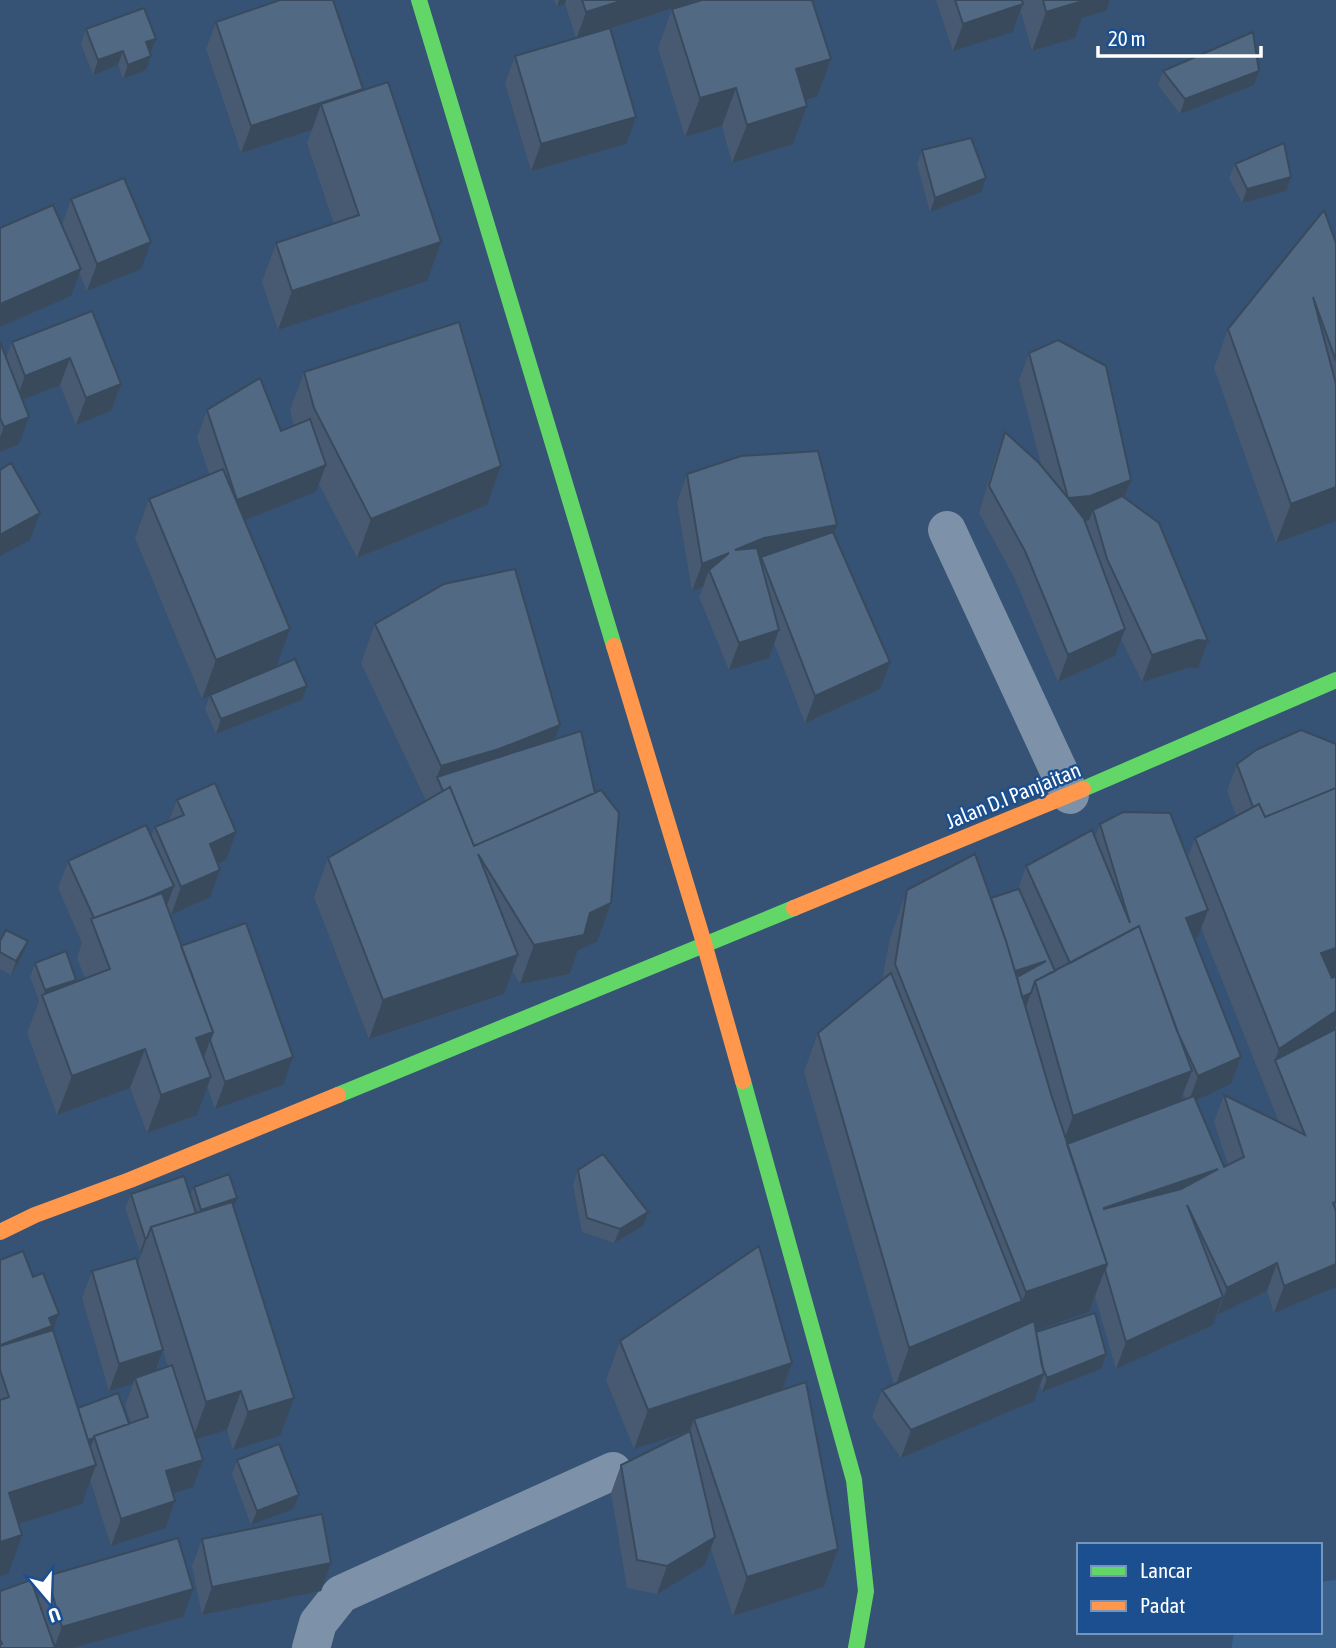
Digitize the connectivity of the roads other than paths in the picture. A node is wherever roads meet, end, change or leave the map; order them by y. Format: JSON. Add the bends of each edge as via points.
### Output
{"nodes":[{"id":1,"x":419,"y":0,"type":"edge"},
{"id":2,"x":947,"y":530,"type":"dead end"},
{"id":3,"x":1336,"y":680,"type":"edge"},
{"id":4,"x":1070,"y":795,"type":"junction"},
{"id":5,"x":704,"y":943,"type":"junction"},
{"id":6,"x":0,"y":1232,"type":"edge"},
{"id":7,"x":613,"y":1471,"type":"dead end"},
{"id":8,"x":311,"y":1648,"type":"edge"},
{"id":9,"x":856,"y":1648,"type":"edge"}],
"edges":[{"from":1,"to":5,"type":"street"},
{"from":2,"to":4,"type":"street"},
{"from":3,"to":4,"type":"street","name":"Jalan D.I Panjaitan"},
{"from":4,"to":5,"type":"street","name":"Jalan D.I Panjaitan"},
{"from":5,"to":6,"type":"street","name":"Jalan D.I Panjaitan"},
{"from":5,"to":9,"type":"street","via":[[854,1480],[866,1591]]},
{"from":7,"to":8,"type":"street","via":[[341,1594],[318,1623]]}]}
